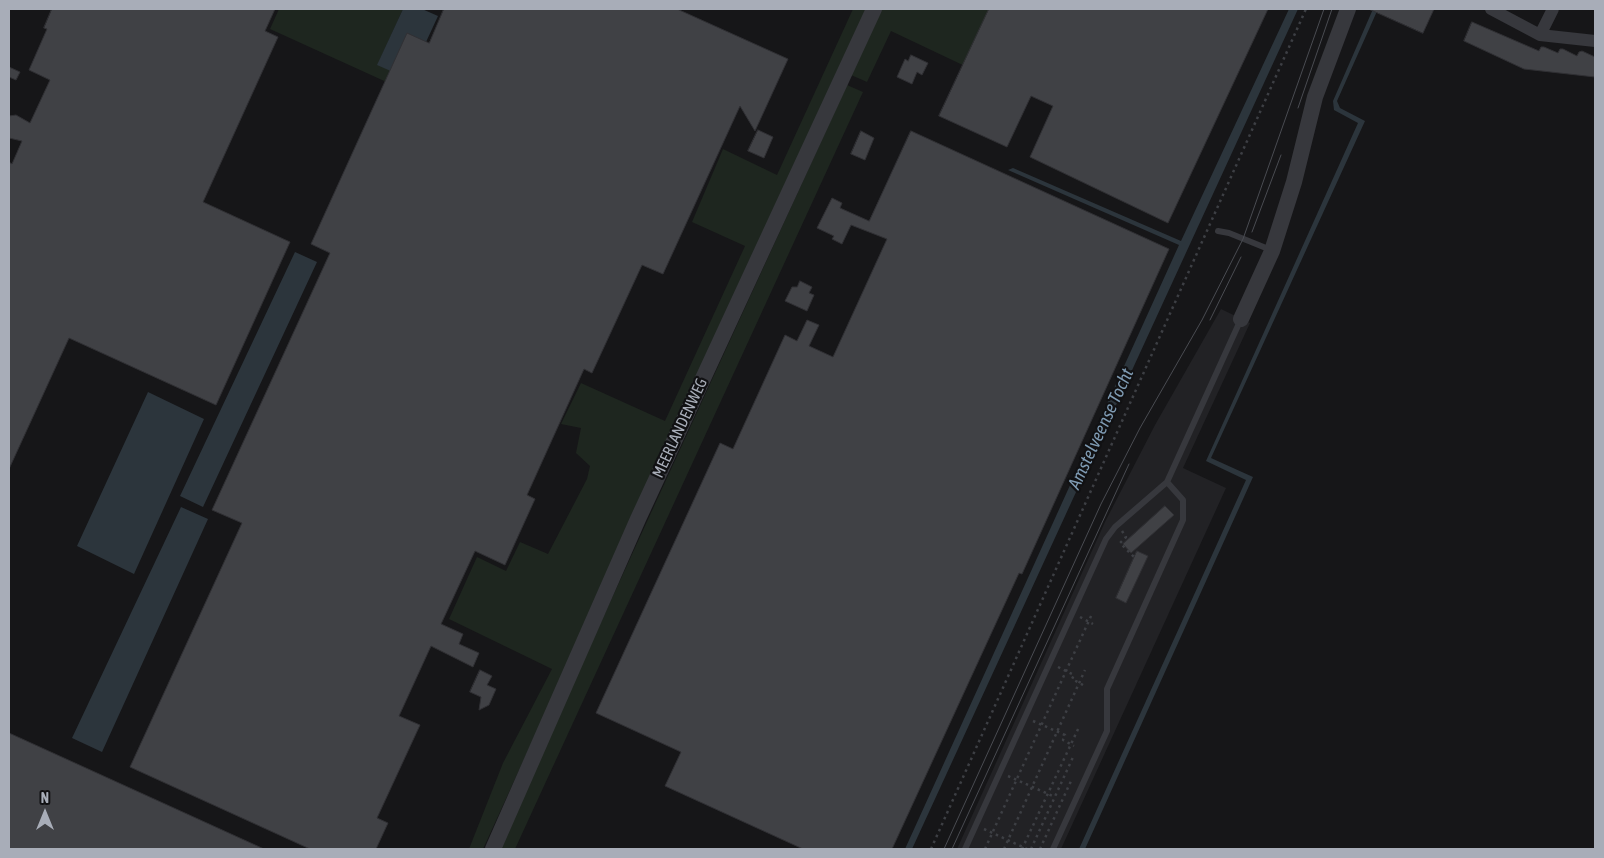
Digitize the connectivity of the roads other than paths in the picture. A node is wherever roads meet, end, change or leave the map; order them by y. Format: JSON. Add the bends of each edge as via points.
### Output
{"nodes":[{"id":1,"x":874,"y":9,"type":"edge"},
{"id":2,"x":1348,"y":9,"type":"edge"},
{"id":3,"x":1492,"y":9,"type":"edge"},
{"id":4,"x":1553,"y":9,"type":"edge"},
{"id":5,"x":1540,"y":35,"type":"junction"},
{"id":6,"x":1595,"y":41,"type":"edge"},
{"id":7,"x":1218,"y":231,"type":"dead end"},
{"id":8,"x":1272,"y":251,"type":"junction"},
{"id":9,"x":1241,"y":319,"type":"joint"},
{"id":10,"x":1168,"y":482,"type":"junction"},
{"id":11,"x":493,"y":849,"type":"edge"},
{"id":12,"x":965,"y":849,"type":"edge"},
{"id":13,"x":1053,"y":849,"type":"edge"}],
"edges":[{"from":1,"to":11,"type":"street","name":"MEERLANDENWEG","via":[[638,519]]},
{"from":2,"to":8,"type":"street","via":[[1315,97],[1294,182]]},
{"from":3,"to":5,"type":"street"},
{"from":4,"to":5,"type":"street"},
{"from":5,"to":6,"type":"street"},
{"from":7,"to":8,"type":"lane","via":[[1229,232]]},
{"from":8,"to":9,"type":"street"},
{"from":9,"to":10,"type":"lane"},
{"from":10,"to":12,"type":"lane","via":[[1106,539]]},
{"from":10,"to":13,"type":"lane","via":[[1183,500],[1183,520],[1107,689],[1107,731]]}]}
